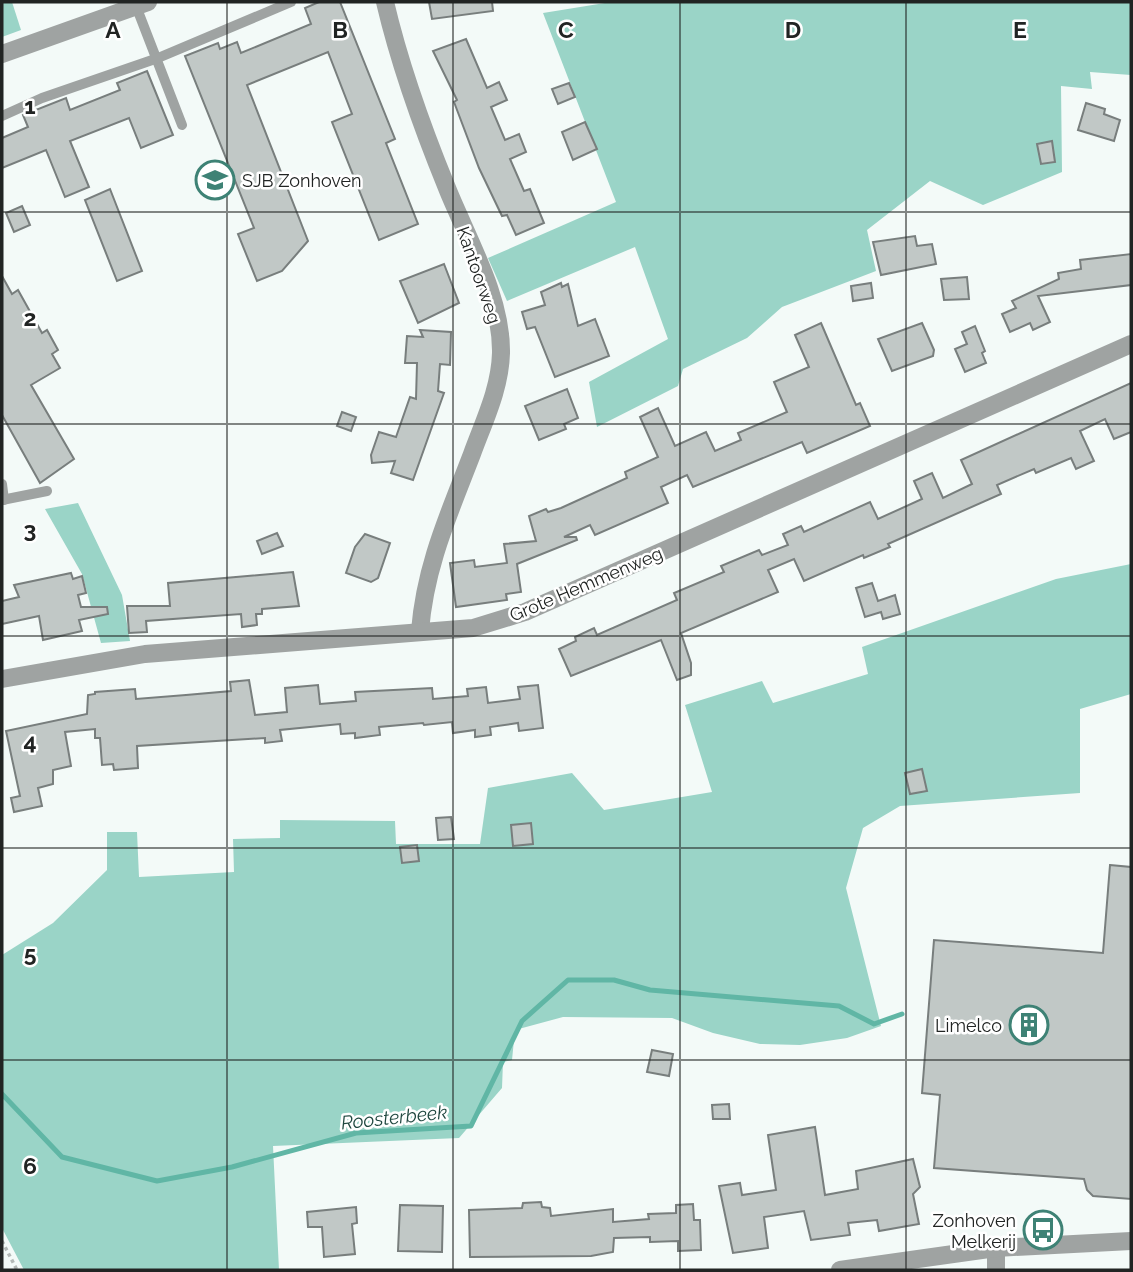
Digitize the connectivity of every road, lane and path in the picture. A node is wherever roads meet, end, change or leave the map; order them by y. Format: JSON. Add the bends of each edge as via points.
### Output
{"nodes":[{"id":1,"x":291,"y":2,"type":"edge"},
{"id":2,"x":385,"y":2,"type":"edge"},
{"id":3,"x":142,"y":4,"type":"edge"},
{"id":4,"x":2,"y":54,"type":"edge"},
{"id":5,"x":158,"y":58,"type":"junction"},
{"id":6,"x":2,"y":116,"type":"edge"},
{"id":7,"x":182,"y":125,"type":"dead end"},
{"id":8,"x":1131,"y":344,"type":"edge"},
{"id":9,"x":2,"y":484,"type":"edge"},
{"id":10,"x":47,"y":491,"type":"dead end"},
{"id":11,"x":3,"y":500,"type":"edge"},
{"id":12,"x":420,"y":631,"type":"junction"},
{"id":13,"x":2,"y":679,"type":"edge"},
{"id":14,"x":2,"y":1241,"type":"edge"},
{"id":15,"x":1131,"y":1241,"type":"edge"},
{"id":16,"x":996,"y":1248,"type":"junction"},
{"id":17,"x":17,"y":1270,"type":"edge"},
{"id":18,"x":840,"y":1270,"type":"edge"},
{"id":19,"x":996,"y":1270,"type":"edge"}],
"edges":[{"from":1,"to":5,"type":"lane"},
{"from":2,"to":12,"type":"street","name":"Kantoorweg","via":[[424,131],[490,294],[500,353],[495,394],[429,564]]},
{"from":3,"to":4,"type":"street"},
{"from":3,"to":5,"type":"lane"},
{"from":5,"to":6,"type":"lane"},
{"from":5,"to":7,"type":"lane"},
{"from":8,"to":12,"type":"street","name":"Grote Hemmenweg","via":[[525,612],[473,628]]},
{"from":9,"to":11,"type":"lane"},
{"from":10,"to":11,"type":"lane"},
{"from":12,"to":13,"type":"street","name":"Grote Hemmenweg","via":[[119,657]]},
{"from":14,"to":17,"type":"path"},
{"from":15,"to":16,"type":"street"},
{"from":16,"to":18,"type":"street"},
{"from":16,"to":19,"type":"street"}]}
